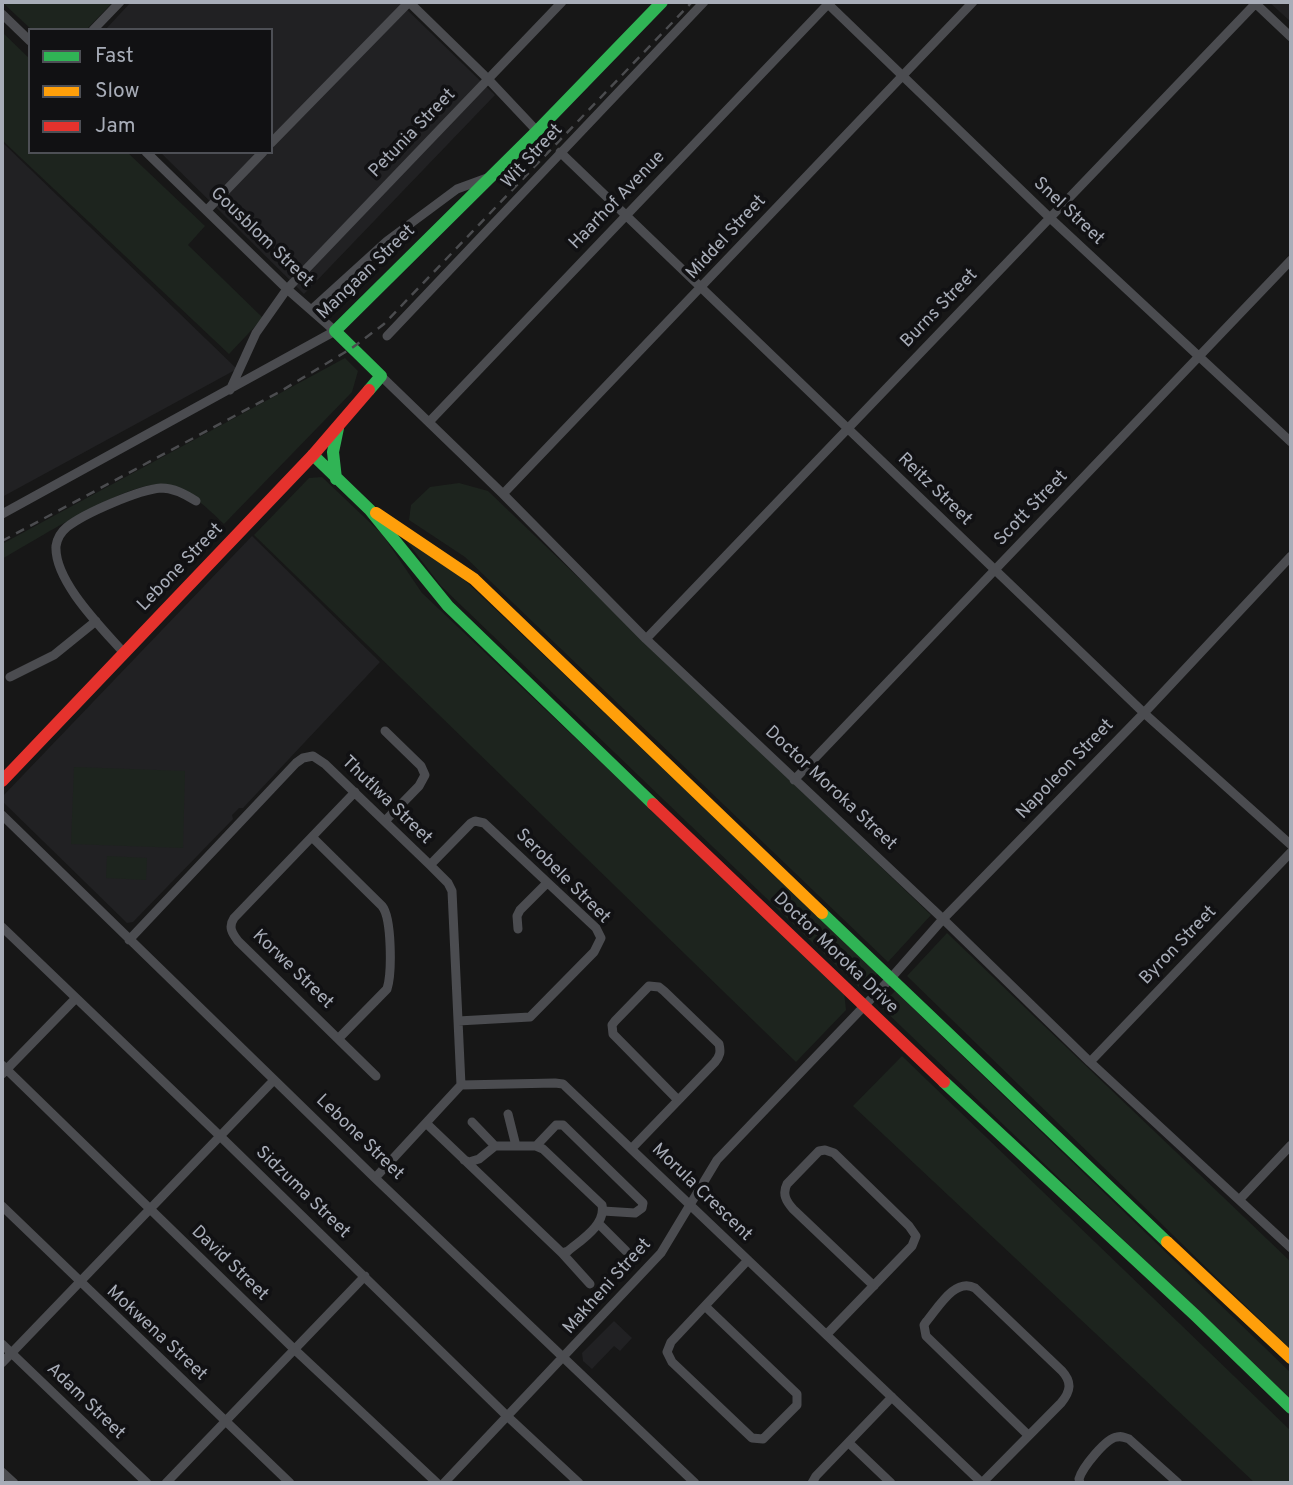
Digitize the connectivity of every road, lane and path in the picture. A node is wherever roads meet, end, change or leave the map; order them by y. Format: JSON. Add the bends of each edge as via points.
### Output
{"nodes":[{"id":1,"x":120,"y":2,"type":"edge"},
{"id":2,"x":409,"y":2,"type":"edge"},
{"id":3,"x":562,"y":2,"type":"edge"},
{"id":4,"x":662,"y":2,"type":"edge"},
{"id":5,"x":704,"y":2,"type":"edge"},
{"id":6,"x":828,"y":2,"type":"edge"},
{"id":7,"x":973,"y":2,"type":"edge"},
{"id":8,"x":1255,"y":2,"type":"edge"},
{"id":9,"x":2,"y":15,"type":"edge"},
{"id":10,"x":95,"y":28,"type":"edge"},
{"id":11,"x":1291,"y":37,"type":"edge"},
{"id":12,"x":28,"y":39,"type":"edge"},
{"id":13,"x":903,"y":75,"type":"junction"},
{"id":14,"x":488,"y":79,"type":"junction"},
{"id":15,"x":537,"y":131,"type":"junction"},
{"id":16,"x":273,"y":141,"type":"edge"},
{"id":17,"x":560,"y":152,"type":"junction"},
{"id":18,"x":148,"y":154,"type":"edge"},
{"id":19,"x":261,"y":154,"type":"edge"},
{"id":20,"x":491,"y":177,"type":"junction"},
{"id":21,"x":207,"y":210,"type":"junction"},
{"id":22,"x":626,"y":215,"type":"junction"},
{"id":23,"x":1049,"y":217,"type":"junction"},
{"id":24,"x":1291,"y":260,"type":"edge"},
{"id":25,"x":701,"y":288,"type":"junction"},
{"id":26,"x":287,"y":289,"type":"junction"},
{"id":27,"x":311,"y":310,"type":"junction"},
{"id":28,"x":335,"y":331,"type":"junction"},
{"id":29,"x":387,"y":336,"type":"dead end"},
{"id":30,"x":352,"y":348,"type":"joint"},
{"id":31,"x":1200,"y":356,"type":"junction"},
{"id":32,"x":381,"y":376,"type":"junction"},
{"id":33,"x":230,"y":390,"type":"junction"},
{"id":34,"x":429,"y":422,"type":"junction"},
{"id":35,"x":338,"y":427,"type":"junction"},
{"id":36,"x":848,"y":428,"type":"junction"},
{"id":37,"x":1291,"y":442,"type":"edge"},
{"id":38,"x":313,"y":455,"type":"junction"},
{"id":39,"x":336,"y":479,"type":"junction"},
{"id":40,"x":503,"y":494,"type":"junction"},
{"id":41,"x":196,"y":501,"type":"dead end"},
{"id":42,"x":370,"y":510,"type":"junction"},
{"id":43,"x":2,"y":514,"type":"edge"},
{"id":44,"x":1291,"y":556,"type":"edge"},
{"id":45,"x":995,"y":570,"type":"junction"},
{"id":46,"x":96,"y":621,"type":"junction"},
{"id":47,"x":646,"y":639,"type":"junction"},
{"id":48,"x":124,"y":653,"type":"junction"},
{"id":49,"x":10,"y":677,"type":"dead end"},
{"id":50,"x":1144,"y":713,"type":"junction"},
{"id":51,"x":385,"y":731,"type":"dead end"},
{"id":52,"x":794,"y":780,"type":"junction"},
{"id":53,"x":2,"y":781,"type":"edge"},
{"id":54,"x":355,"y":792,"type":"junction"},
{"id":55,"x":2,"y":815,"type":"edge"},
{"id":56,"x":385,"y":821,"type":"junction"},
{"id":57,"x":312,"y":837,"type":"junction"},
{"id":58,"x":1291,"y":845,"type":"edge"},
{"id":59,"x":1291,"y":852,"type":"edge"},
{"id":60,"x":430,"y":864,"type":"junction"},
{"id":61,"x":547,"y":883,"type":"junction"},
{"id":62,"x":943,"y":919,"type":"junction"},
{"id":63,"x":2,"y":927,"type":"edge"},
{"id":64,"x":518,"y":929,"type":"dead end"},
{"id":65,"x":129,"y":940,"type":"junction"},
{"id":66,"x":891,"y":978,"type":"junction"},
{"id":67,"x":76,"y":998,"type":"junction"},
{"id":68,"x":863,"y":1007,"type":"junction"},
{"id":69,"x":458,"y":1021,"type":"junction"},
{"id":70,"x":339,"y":1038,"type":"junction"},
{"id":71,"x":1090,"y":1062,"type":"junction"},
{"id":72,"x":3,"y":1070,"type":"edge"},
{"id":73,"x":376,"y":1076,"type":"dead end"},
{"id":74,"x":274,"y":1080,"type":"junction"},
{"id":75,"x":461,"y":1085,"type":"junction"},
{"id":76,"x":678,"y":1100,"type":"junction"},
{"id":77,"x":508,"y":1114,"type":"dead end"},
{"id":78,"x":472,"y":1122,"type":"dead end"},
{"id":79,"x":427,"y":1124,"type":"junction"},
{"id":80,"x":221,"y":1137,"type":"junction"},
{"id":81,"x":1291,"y":1145,"type":"edge"},
{"id":82,"x":495,"y":1146,"type":"junction"},
{"id":83,"x":516,"y":1146,"type":"junction"},
{"id":84,"x":536,"y":1146,"type":"junction"},
{"id":85,"x":632,"y":1148,"type":"junction"},
{"id":86,"x":464,"y":1160,"type":"junction"},
{"id":87,"x":375,"y":1178,"type":"junction"},
{"id":88,"x":1240,"y":1199,"type":"junction"},
{"id":89,"x":690,"y":1205,"type":"junction"},
{"id":90,"x":2,"y":1206,"type":"edge"},
{"id":91,"x":151,"y":1210,"type":"junction"},
{"id":92,"x":603,"y":1211,"type":"junction"},
{"id":93,"x":598,"y":1223,"type":"junction"},
{"id":94,"x":1291,"y":1248,"type":"edge"},
{"id":95,"x":626,"y":1251,"type":"dead end"},
{"id":96,"x":562,"y":1253,"type":"junction"},
{"id":97,"x":748,"y":1260,"type":"junction"},
{"id":98,"x":365,"y":1276,"type":"junction"},
{"id":99,"x":80,"y":1283,"type":"junction"},
{"id":100,"x":590,"y":1284,"type":"dead end"},
{"id":101,"x":874,"y":1286,"type":"junction"},
{"id":102,"x":706,"y":1307,"type":"junction"},
{"id":103,"x":827,"y":1334,"type":"junction"},
{"id":104,"x":2,"y":1344,"type":"edge"},
{"id":105,"x":295,"y":1349,"type":"junction"},
{"id":106,"x":11,"y":1353,"type":"junction"},
{"id":107,"x":564,"y":1358,"type":"junction"},
{"id":108,"x":1291,"y":1358,"type":"edge"},
{"id":109,"x":2,"y":1363,"type":"edge"},
{"id":110,"x":892,"y":1397,"type":"junction"},
{"id":111,"x":1291,"y":1408,"type":"edge"},
{"id":112,"x":507,"y":1416,"type":"junction"},
{"id":113,"x":226,"y":1421,"type":"junction"},
{"id":114,"x":1028,"y":1435,"type":"junction"},
{"id":115,"x":849,"y":1443,"type":"junction"},
{"id":116,"x":2,"y":1472,"type":"edge"},
{"id":117,"x":14,"y":1483,"type":"edge"},
{"id":118,"x":147,"y":1483,"type":"edge"},
{"id":119,"x":166,"y":1483,"type":"edge"},
{"id":120,"x":290,"y":1483,"type":"edge"},
{"id":121,"x":437,"y":1483,"type":"edge"},
{"id":122,"x":444,"y":1483,"type":"edge"},
{"id":123,"x":579,"y":1483,"type":"edge"},
{"id":124,"x":695,"y":1483,"type":"edge"},
{"id":125,"x":812,"y":1483,"type":"edge"},
{"id":126,"x":891,"y":1483,"type":"edge"},
{"id":127,"x":982,"y":1483,"type":"edge"},
{"id":128,"x":1080,"y":1483,"type":"edge"},
{"id":129,"x":1178,"y":1483,"type":"edge"}],
"edges":[{"from":1,"to":10,"type":"street"},
{"from":2,"to":14,"type":"street"},
{"from":2,"to":16,"type":"street"},
{"from":3,"to":14,"type":"street","name":"Petunia Street"},
{"from":4,"to":15,"type":"street","name":"Mangaan Street"},
{"from":5,"to":17,"type":"street","name":"Wit Street"},
{"from":6,"to":13,"type":"street","name":"Snel Street"},
{"from":6,"to":22,"type":"street","name":"Haarhof Avenue"},
{"from":7,"to":13,"type":"street","name":"Middel Street"},
{"from":8,"to":11,"type":"street"},
{"from":8,"to":23,"type":"street","name":"Burns Street"},
{"from":9,"to":12,"type":"street"},
{"from":13,"to":23,"type":"street","name":"Snel Street"},
{"from":13,"to":25,"type":"street","name":"Middel Street"},
{"from":14,"to":15,"type":"street"},
{"from":14,"to":26,"type":"street","name":"Petunia Street"},
{"from":15,"to":20,"type":"street","name":"Mangaan Street"},
{"from":17,"to":22,"type":"street","name":"Reitz Street"},
{"from":17,"to":29,"type":"street","name":"Wit Street"},
{"from":18,"to":21,"type":"street","name":"Gousblom Street"},
{"from":19,"to":21,"type":"street"},
{"from":20,"to":27,"type":"street","via":[[447,197],[387,241]]},
{"from":20,"to":28,"type":"street","name":"Mangaan Street"},
{"from":21,"to":26,"type":"street","name":"Gousblom Street"},
{"from":22,"to":25,"type":"street","name":"Reitz Street"},
{"from":22,"to":34,"type":"street","name":"Haarhof Avenue"},
{"from":23,"to":31,"type":"street","name":"Snel Street"},
{"from":23,"to":36,"type":"street","name":"Burns Street"},
{"from":24,"to":31,"type":"street","name":"Scott Street"},
{"from":25,"to":36,"type":"street","name":"Reitz Street"},
{"from":25,"to":40,"type":"street","name":"Middel Street"},
{"from":26,"to":27,"type":"street","name":"Gousblom Street"},
{"from":26,"to":33,"type":"street","name":"Petunia Street","via":[[256,333]]},
{"from":27,"to":28,"type":"street","name":"Gousblom Street"},
{"from":28,"to":30,"type":"street","name":"Gousblom Street"},
{"from":28,"to":33,"type":"street","name":"Mangaan Street"},
{"from":30,"to":32,"type":"street","name":"Doctor Moroka Street"},
{"from":31,"to":37,"type":"street","name":"Snel Street"},
{"from":31,"to":45,"type":"street","name":"Scott Street"},
{"from":32,"to":34,"type":"street","name":"Doctor Moroka Street"},
{"from":32,"to":35,"type":"street","name":"Lebone Street"},
{"from":33,"to":43,"type":"street","name":"Mangaan Street"},
{"from":34,"to":40,"type":"street","name":"Doctor Moroka Street"},
{"from":35,"to":38,"type":"street","name":"Lebone Street"},
{"from":35,"to":39,"type":"street","via":[[333,452]]},
{"from":36,"to":45,"type":"street","name":"Reitz Street"},
{"from":36,"to":47,"type":"street","name":"Burns Street"},
{"from":38,"to":39,"type":"street","name":"Doctor Moroka Drive"},
{"from":38,"to":48,"type":"street","name":"Lebone Street"},
{"from":39,"to":42,"type":"street","name":"Doctor Moroka Drive"},
{"from":40,"to":47,"type":"street","name":"Doctor Moroka Street"},
{"from":41,"to":46,"type":"street","via":[[173,489],[150,490],[67,527],[57,543],[59,567]]},
{"from":42,"to":66,"type":"street","name":"Doctor Moroka Drive","via":[[474,579]]},
{"from":42,"to":68,"type":"street","name":"Doctor Moroka Drive","via":[[448,606]]},
{"from":44,"to":50,"type":"street","name":"Napoleon Street"},
{"from":45,"to":50,"type":"street","name":"Reitz Street"},
{"from":45,"to":52,"type":"street","name":"Scott Street"},
{"from":46,"to":48,"type":"street"},
{"from":46,"to":49,"type":"street","via":[[54,654]]},
{"from":47,"to":52,"type":"street","name":"Doctor Moroka Street"},
{"from":48,"to":53,"type":"street","name":"Lebone Street"},
{"from":50,"to":58,"type":"street","name":"Reitz Street"},
{"from":50,"to":62,"type":"street","name":"Napoleon Street"},
{"from":51,"to":56,"type":"street","via":[[425,775]]},
{"from":52,"to":62,"type":"street","name":"Doctor Moroka Street"},
{"from":54,"to":56,"type":"street","name":"Thutlwa Street"},
{"from":54,"to":57,"type":"street","name":"Korwe Street"},
{"from":54,"to":65,"type":"street","name":"Thutlwa Street","via":[[318,759],[303,758]]},
{"from":55,"to":65,"type":"street","name":"Lebone Street"},
{"from":56,"to":60,"type":"street","name":"Thutlwa Street"},
{"from":57,"to":70,"type":"street","via":[[386,910],[389,922],[387,989]]},
{"from":57,"to":70,"type":"street","name":"Korwe Street","via":[[234,918],[231,930]]},
{"from":59,"to":71,"type":"street","name":"Byron Street"},
{"from":60,"to":61,"type":"street","name":"Serobele Street","via":[[471,823],[480,821]]},
{"from":60,"to":69,"type":"street","name":"Thutlwa Street","via":[[452,891]]},
{"from":61,"to":64,"type":"street","via":[[520,910]]},
{"from":61,"to":69,"type":"street","name":"Serobele Street","via":[[599,932],[597,948],[530,1017]]},
{"from":62,"to":66,"type":"street","name":"Napoleon Street"},
{"from":62,"to":71,"type":"street","name":"Doctor Moroka Street"},
{"from":63,"to":67,"type":"street","name":"Sidzuma Street"},
{"from":65,"to":74,"type":"street","name":"Lebone Street"},
{"from":66,"to":68,"type":"street","name":"Napoleon Street"},
{"from":66,"to":108,"type":"street","name":"Doctor Moroka Drive"},
{"from":67,"to":72,"type":"street"},
{"from":67,"to":80,"type":"street","name":"Sidzuma Street"},
{"from":68,"to":89,"type":"street","name":"Makheni Street","via":[[717,1160]]},
{"from":68,"to":111,"type":"street","name":"Doctor Moroka Drive"},
{"from":69,"to":75,"type":"street","name":"Thutlwa Street"},
{"from":70,"to":73,"type":"street","name":"Korwe Street"},
{"from":71,"to":88,"type":"street","name":"Doctor Moroka Street"},
{"from":72,"to":91,"type":"street","name":"David Street"},
{"from":74,"to":80,"type":"street"},
{"from":74,"to":87,"type":"street","name":"Lebone Street"},
{"from":75,"to":79,"type":"street"},
{"from":75,"to":85,"type":"street","name":"Morula Crescent","via":[[563,1084]]},
{"from":76,"to":76,"type":"street","via":[[720,1056],[719,1044],[664,990],[649,986],[615,1021],[612,1034]]},
{"from":76,"to":85,"type":"street"},
{"from":77,"to":83,"type":"street"},
{"from":78,"to":82,"type":"street"},
{"from":79,"to":86,"type":"street"},
{"from":79,"to":87,"type":"street"},
{"from":80,"to":91,"type":"street"},
{"from":80,"to":98,"type":"street","name":"Sidzuma Street"},
{"from":81,"to":88,"type":"street"},
{"from":82,"to":83,"type":"street"},
{"from":82,"to":86,"type":"street","via":[[479,1159]]},
{"from":83,"to":84,"type":"street"},
{"from":84,"to":92,"type":"street"},
{"from":84,"to":92,"type":"street","via":[[556,1125],[563,1125],[643,1203],[635,1213]]},
{"from":85,"to":89,"type":"street","name":"Morula Crescent"},
{"from":86,"to":96,"type":"street"},
{"from":87,"to":107,"type":"street","name":"Lebone Street"},
{"from":88,"to":94,"type":"street","name":"Doctor Moroka Street"},
{"from":89,"to":97,"type":"street","name":"Morula Crescent"},
{"from":89,"to":107,"type":"street","name":"Makheni Street","via":[[662,1253]]},
{"from":90,"to":99,"type":"street","name":"Mokwena Street"},
{"from":91,"to":99,"type":"street"},
{"from":91,"to":105,"type":"street","name":"David Street"},
{"from":92,"to":93,"type":"street"},
{"from":93,"to":95,"type":"street"},
{"from":93,"to":96,"type":"street"},
{"from":96,"to":100,"type":"street"},
{"from":97,"to":102,"type":"street"},
{"from":97,"to":103,"type":"street","name":"Morula Crescent"},
{"from":98,"to":105,"type":"street"},
{"from":98,"to":112,"type":"street","name":"Sidzuma Street"},
{"from":99,"to":106,"type":"street"},
{"from":99,"to":113,"type":"street","name":"Mokwena Street"},
{"from":101,"to":101,"type":"street","via":[[916,1236],[834,1153],[820,1151],[787,1184],[785,1198]]},
{"from":101,"to":103,"type":"street"},
{"from":102,"to":102,"type":"street","via":[[667,1347],[669,1358],[752,1438],[763,1440],[797,1405],[797,1394]]},
{"from":103,"to":110,"type":"street","name":"Morula Crescent"},
{"from":104,"to":106,"type":"street","name":"Adam Street"},
{"from":105,"to":113,"type":"street"},
{"from":105,"to":121,"type":"street","name":"David Street"},
{"from":106,"to":109,"type":"street"},
{"from":106,"to":118,"type":"street","name":"Adam Street"},
{"from":107,"to":112,"type":"street","name":"Makheni Street"},
{"from":107,"to":124,"type":"street","name":"Lebone Street"},
{"from":110,"to":115,"type":"street"},
{"from":110,"to":127,"type":"street","name":"Morula Crescent"},
{"from":112,"to":122,"type":"street","name":"Makheni Street"},
{"from":112,"to":123,"type":"street","name":"Sidzuma Street"},
{"from":113,"to":119,"type":"street"},
{"from":113,"to":120,"type":"street","name":"Mokwena Street"},
{"from":114,"to":114,"type":"street","via":[[1067,1396],[1067,1377],[975,1288],[958,1287],[926,1321],[926,1336]]},
{"from":114,"to":127,"type":"street"},
{"from":115,"to":125,"type":"street"},
{"from":115,"to":126,"type":"street"},
{"from":116,"to":117,"type":"street"},
{"from":128,"to":129,"type":"street","via":[[1083,1469],[1110,1440],[1120,1436]]}]}
